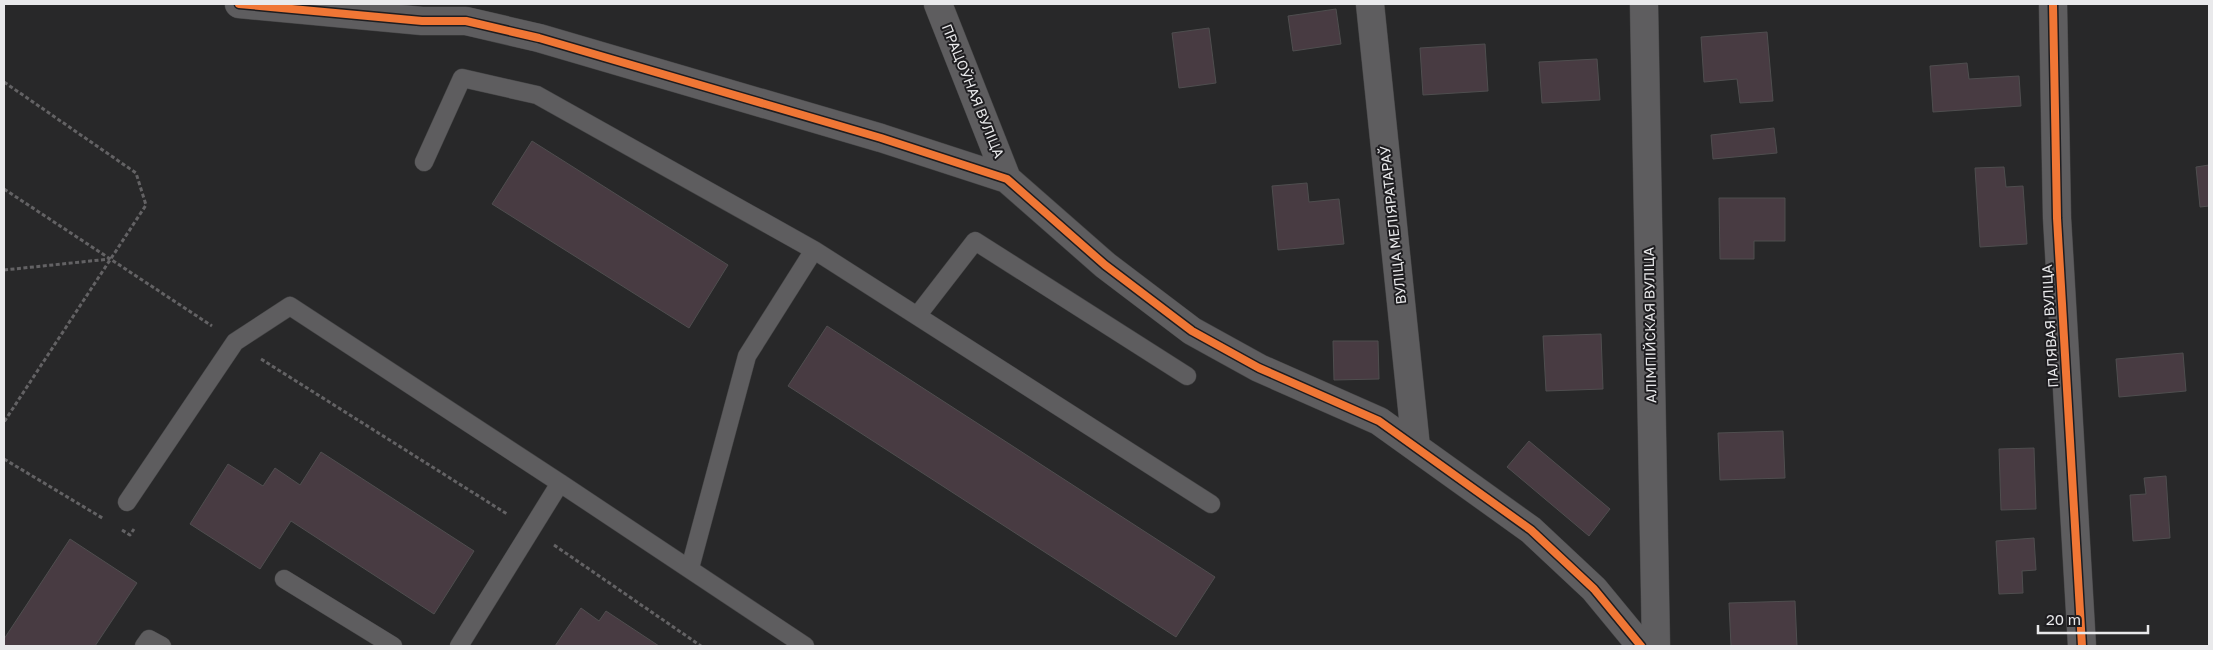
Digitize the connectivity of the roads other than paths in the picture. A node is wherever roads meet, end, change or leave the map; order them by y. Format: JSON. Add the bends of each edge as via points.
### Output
{"nodes":[{"id":1,"x":239,"y":4,"type":"edge"},
{"id":2,"x":938,"y":4,"type":"edge"},
{"id":3,"x":1370,"y":4,"type":"edge"},
{"id":4,"x":1644,"y":4,"type":"edge"},
{"id":5,"x":2053,"y":4,"type":"edge"},
{"id":6,"x":465,"y":12,"type":"edge"},
{"id":7,"x":424,"y":162,"type":"dead end"},
{"id":8,"x":1007,"y":179,"type":"junction"},
{"id":9,"x":814,"y":250,"type":"junction"},
{"id":10,"x":917,"y":316,"type":"junction"},
{"id":11,"x":1187,"y":376,"type":"dead end"},
{"id":12,"x":1416,"y":447,"type":"junction"},
{"id":13,"x":560,"y":483,"type":"junction"},
{"id":14,"x":128,"y":502,"type":"dead end"},
{"id":15,"x":1210,"y":504,"type":"dead end"},
{"id":16,"x":690,"y":568,"type":"junction"},
{"id":17,"x":284,"y":578,"type":"dead end"},
{"id":18,"x":144,"y":646,"type":"edge"},
{"id":19,"x":162,"y":646,"type":"edge"},
{"id":20,"x":393,"y":646,"type":"edge"},
{"id":21,"x":459,"y":646,"type":"edge"},
{"id":22,"x":805,"y":646,"type":"edge"},
{"id":23,"x":1641,"y":646,"type":"edge"},
{"id":24,"x":1656,"y":646,"type":"edge"},
{"id":25,"x":2082,"y":646,"type":"edge"}],
"edges":[{"from":1,"to":6,"type":"street","via":[[422,20]]},
{"from":2,"to":8,"type":"street","name":"ПРАЦОЎНАЯ ВУЛІЦА"},
{"from":3,"to":12,"type":"street","name":"ВУЛІЦА МЕЛІЯРАТАРАЎ"},
{"from":4,"to":24,"type":"street","name":"АЛІМПІЙСКАЯ ВУЛІЦА"},
{"from":5,"to":25,"type":"street","name":"ПАЛЯВАЯ ВУЛІЦА","via":[[2057,218]]},
{"from":6,"to":8,"type":"street","via":[[539,38],[890,140]]},
{"from":7,"to":9,"type":"lane","via":[[462,78],[537,95]]},
{"from":8,"to":12,"type":"street","via":[[1105,265],[1192,331],[1259,368],[1379,421]]},
{"from":9,"to":10,"type":"lane"},
{"from":9,"to":16,"type":"lane","via":[[747,356]]},
{"from":10,"to":11,"type":"lane","via":[[975,241]]},
{"from":10,"to":15,"type":"lane"},
{"from":12,"to":23,"type":"street","via":[[1531,530],[1594,589]]},
{"from":13,"to":14,"type":"lane","via":[[290,306],[235,342]]},
{"from":13,"to":16,"type":"lane"},
{"from":13,"to":21,"type":"lane"},
{"from":16,"to":22,"type":"lane"},
{"from":17,"to":20,"type":"lane"},
{"from":18,"to":19,"type":"lane","via":[[149,639]]}]}
